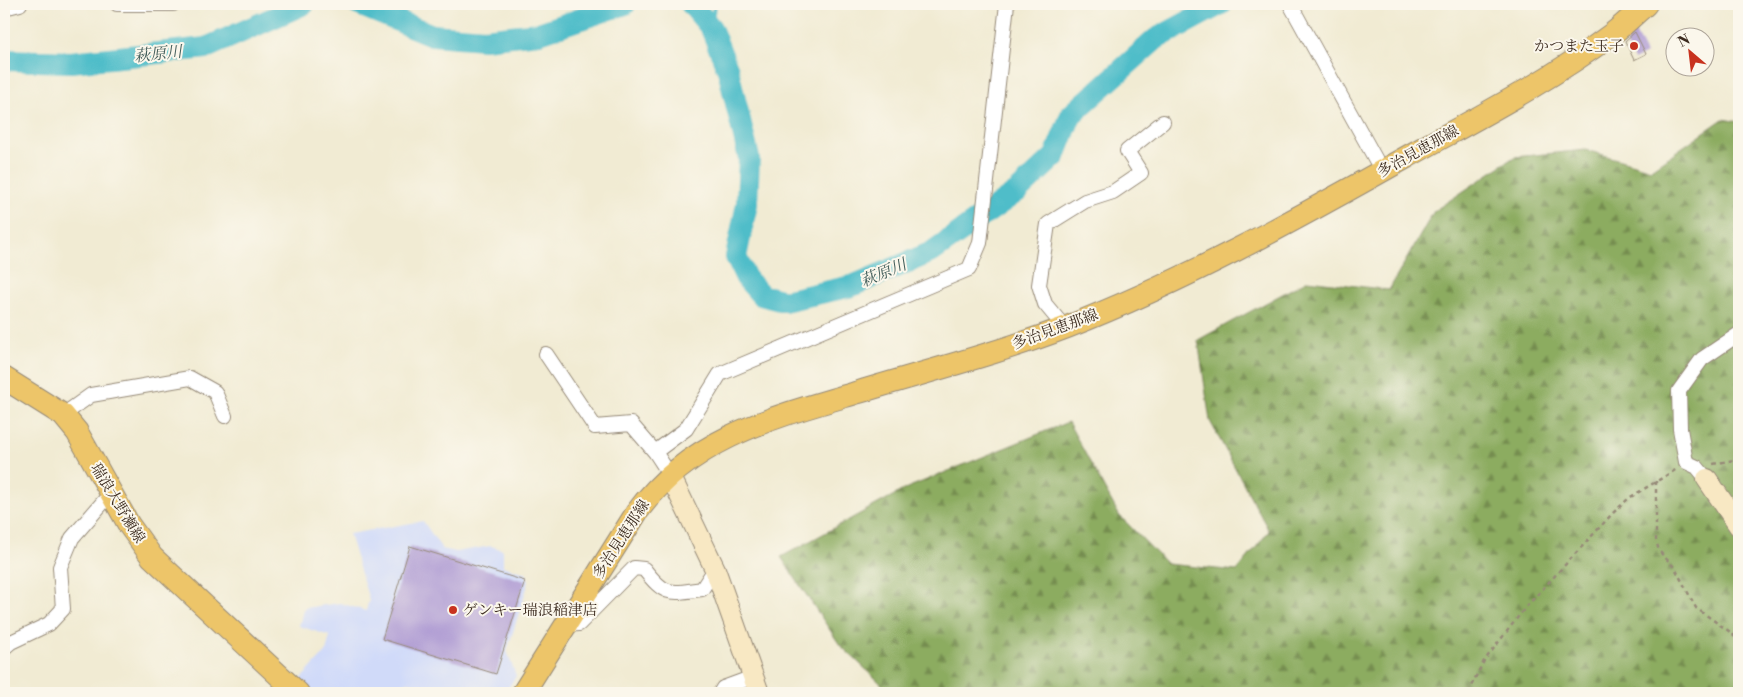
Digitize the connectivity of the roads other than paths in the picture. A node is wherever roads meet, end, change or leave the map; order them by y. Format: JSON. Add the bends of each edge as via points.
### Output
{"nodes":[{"id":1,"x":20,"y":4,"type":"edge"},
{"id":2,"x":117,"y":4,"type":"edge"},
{"id":3,"x":173,"y":4,"type":"edge"},
{"id":4,"x":1007,"y":4,"type":"edge"},
{"id":5,"x":1290,"y":4,"type":"edge"},
{"id":6,"x":1646,"y":4,"type":"edge"},
{"id":7,"x":4,"y":8,"type":"edge"},
{"id":8,"x":1163,"y":122,"type":"dead end"},
{"id":9,"x":1382,"y":171,"type":"junction"},
{"id":10,"x":1065,"y":328,"type":"junction"},
{"id":11,"x":1739,"y":334,"type":"edge"},
{"id":12,"x":546,"y":354,"type":"dead end"},
{"id":13,"x":4,"y":378,"type":"edge"},
{"id":14,"x":63,"y":415,"type":"junction"},
{"id":15,"x":225,"y":416,"type":"dead end"},
{"id":16,"x":655,"y":452,"type":"junction"},
{"id":17,"x":1697,"y":469,"type":"joint"},
{"id":18,"x":670,"y":475,"type":"junction"},
{"id":19,"x":112,"y":494,"type":"junction"},
{"id":20,"x":1739,"y":526,"type":"edge"},
{"id":21,"x":715,"y":569,"type":"junction"},
{"id":22,"x":566,"y":626,"type":"junction"},
{"id":23,"x":4,"y":648,"type":"edge"},
{"id":24,"x":756,"y":685,"type":"edge"},
{"id":25,"x":298,"y":693,"type":"edge"},
{"id":26,"x":523,"y":693,"type":"edge"},
{"id":27,"x":720,"y":693,"type":"edge"}],
"edges":[{"from":1,"to":7,"type":"street"},
{"from":2,"to":3,"type":"street"},
{"from":4,"to":16,"type":"street","via":[[980,243],[969,269],[720,374],[686,429]]},
{"from":5,"to":9,"type":"street"},
{"from":6,"to":9,"type":"main road","name":"多治見恵那線","via":[[1613,33],[1565,66]]},
{"from":8,"to":10,"type":"street","via":[[1127,150],[1141,173],[1114,192],[1085,201],[1048,224],[1039,285],[1045,304]]},
{"from":9,"to":10,"type":"main road","name":"多治見恵那線","via":[[1163,287]]},
{"from":10,"to":18,"type":"main road","name":"多治見恵那線","via":[[770,419],[700,452]]},
{"from":11,"to":17,"type":"street","via":[[1702,360],[1679,391],[1680,429]]},
{"from":12,"to":16,"type":"street","via":[[595,427],[631,424]]},
{"from":13,"to":14,"type":"main road","name":"瑞浪大野瀬線"},
{"from":14,"to":15,"type":"street","via":[[91,395],[190,378],[215,392]]},
{"from":14,"to":19,"type":"main road","name":"瑞浪大野瀬線","via":[[77,432]]},
{"from":16,"to":18,"type":"street"},
{"from":17,"to":20,"type":"street"},
{"from":18,"to":21,"type":"street"},
{"from":18,"to":22,"type":"main road","name":"多治見恵那線","via":[[637,512]]},
{"from":19,"to":23,"type":"street","via":[[69,545],[60,567],[63,609],[48,624]]},
{"from":19,"to":25,"type":"main road","name":"瑞浪大野瀬線","via":[[152,557]]},
{"from":21,"to":22,"type":"street","via":[[702,589],[676,593],[658,587],[644,569],[634,568],[579,624]]},
{"from":21,"to":24,"type":"street"},
{"from":22,"to":26,"type":"main road","name":"多治見恵那線"},
{"from":24,"to":27,"type":"street","via":[[723,688]]}]}
